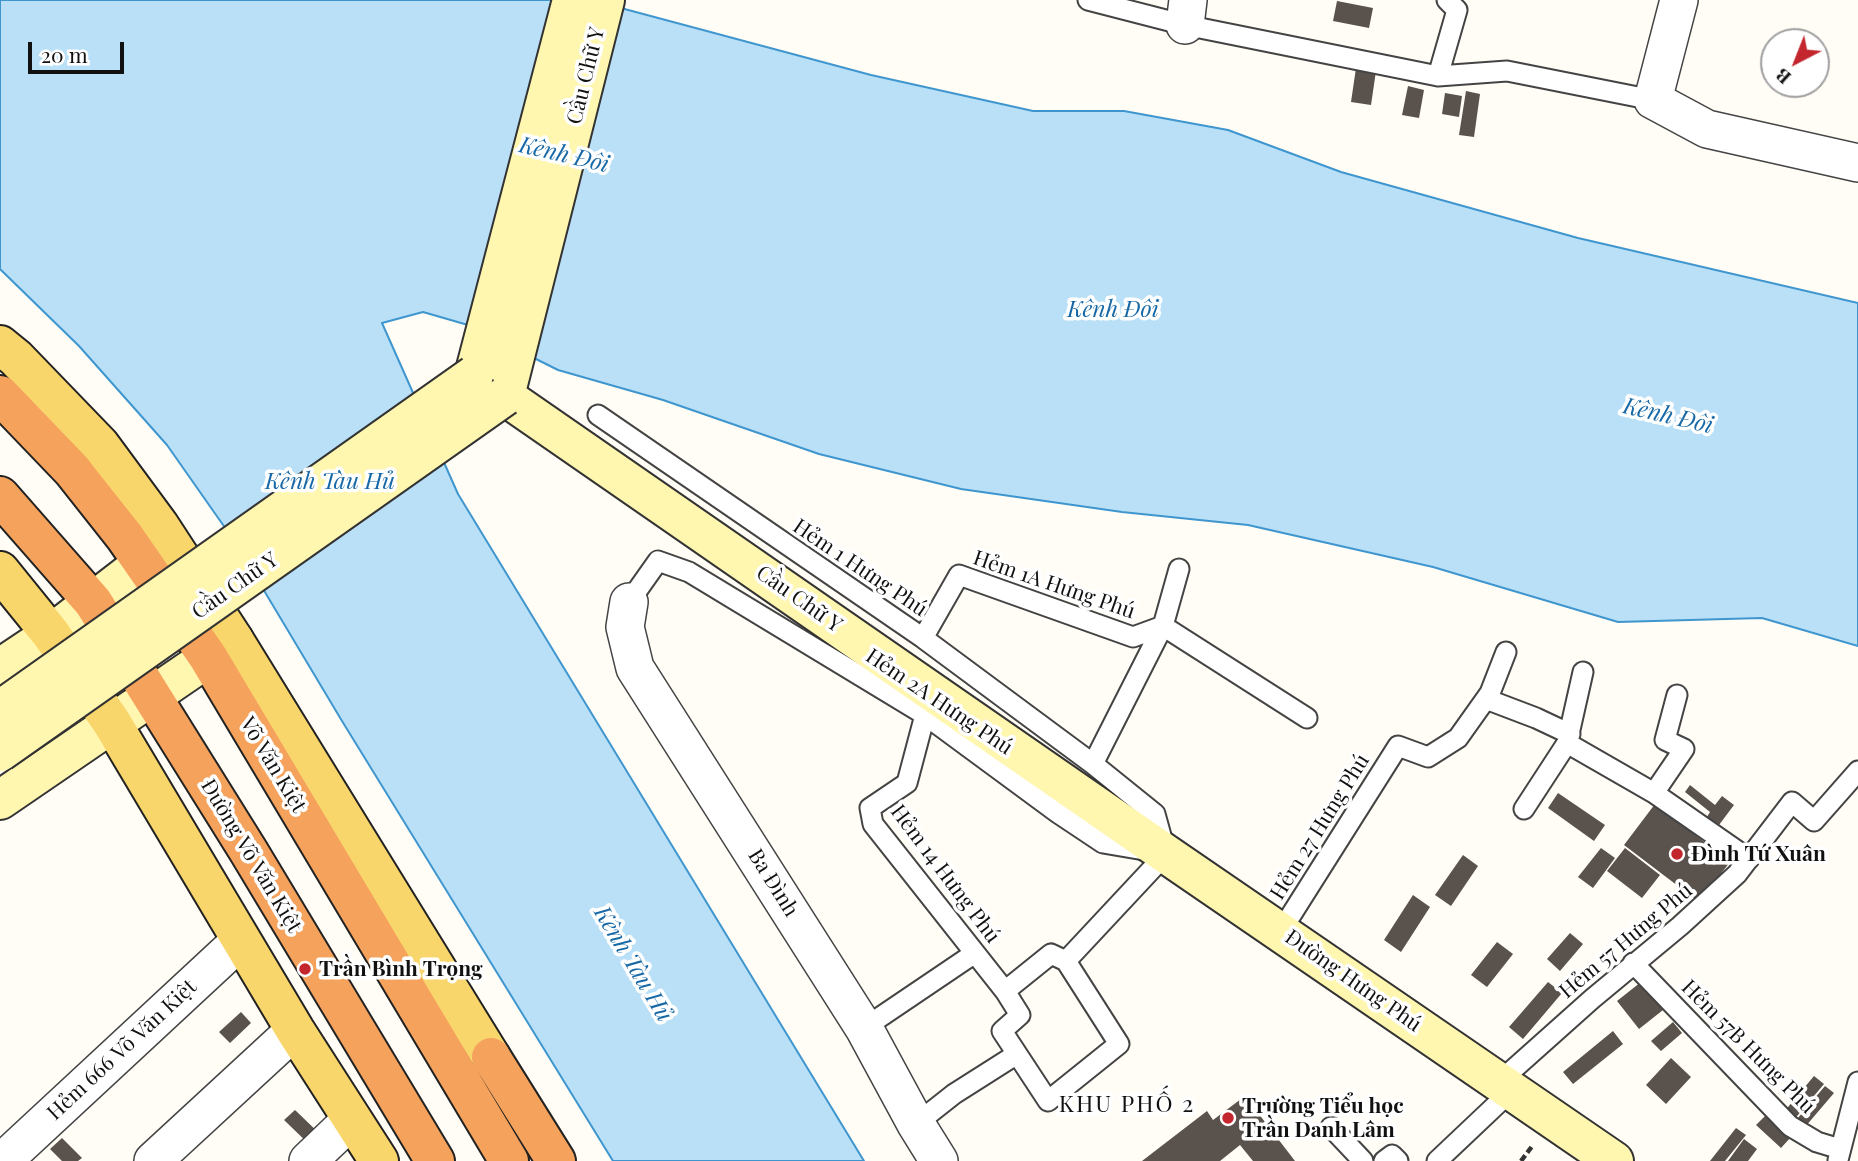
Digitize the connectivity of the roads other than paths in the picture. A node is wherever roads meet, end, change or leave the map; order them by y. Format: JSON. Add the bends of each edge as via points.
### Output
{"nodes":[{"id":1,"x":572,"y":0,"type":"edge"},
{"id":2,"x":605,"y":0,"type":"edge"},
{"id":3,"x":1088,"y":0,"type":"edge"},
{"id":4,"x":1447,"y":0,"type":"edge"},
{"id":5,"x":1679,"y":0,"type":"edge"},
{"id":6,"x":1186,"y":13,"type":"edge"},
{"id":7,"x":1438,"y":76,"type":"junction"},
{"id":8,"x":1653,"y":100,"type":"junction"},
{"id":9,"x":1858,"y":163,"type":"edge"},
{"id":10,"x":0,"y":345,"type":"edge"},
{"id":11,"x":490,"y":386,"type":"junction"},
{"id":12,"x":0,"y":395,"type":"edge"},
{"id":13,"x":598,"y":415,"type":"dead end"},
{"id":14,"x":0,"y":496,"type":"edge"},
{"id":15,"x":157,"y":553,"type":"junction"},
{"id":16,"x":1179,"y":569,"type":"dead end"},
{"id":17,"x":0,"y":571,"type":"edge"},
{"id":18,"x":629,"y":601,"type":"joint"},
{"id":19,"x":93,"y":603,"type":"junction"},
{"id":20,"x":1163,"y":626,"type":"junction"},
{"id":21,"x":51,"y":634,"type":"junction"},
{"id":22,"x":923,"y":638,"type":"junction"},
{"id":23,"x":221,"y":649,"type":"junction"},
{"id":24,"x":1506,"y":652,"type":"dead end"},
{"id":25,"x":0,"y":668,"type":"edge"},
{"id":26,"x":1583,"y":672,"type":"dead end"},
{"id":27,"x":1677,"y":695,"type":"dead end"},
{"id":28,"x":151,"y":696,"type":"junction"},
{"id":29,"x":1486,"y":699,"type":"junction"},
{"id":30,"x":0,"y":710,"type":"edge"},
{"id":31,"x":925,"y":715,"type":"junction"},
{"id":32,"x":1307,"y":718,"type":"dead end"},
{"id":33,"x":112,"y":723,"type":"junction"},
{"id":34,"x":1568,"y":739,"type":"junction"},
{"id":35,"x":0,"y":752,"type":"edge"},
{"id":36,"x":1093,"y":764,"type":"junction"},
{"id":37,"x":1858,"y":771,"type":"edge"},
{"id":38,"x":1654,"y":793,"type":"junction"},
{"id":39,"x":0,"y":800,"type":"edge"},
{"id":40,"x":1092,"y":802,"type":"joint"},
{"id":41,"x":1524,"y":809,"type":"dead end"},
{"id":42,"x":1166,"y":854,"type":"junction"},
{"id":43,"x":1749,"y":859,"type":"junction"},
{"id":44,"x":1281,"y":931,"type":"junction"},
{"id":45,"x":241,"y":940,"type":"junction"},
{"id":46,"x":975,"y":953,"type":"junction"},
{"id":47,"x":1066,"y":961,"type":"junction"},
{"id":48,"x":1633,"y":962,"type":"junction"},
{"id":49,"x":1005,"y":991,"type":"junction"},
{"id":50,"x":864,"y":1028,"type":"junction"},
{"id":51,"x":295,"y":1030,"type":"junction"},
{"id":52,"x":1017,"y":1054,"type":"junction"},
{"id":53,"x":491,"y":1057,"type":"joint"},
{"id":54,"x":1858,"y":1082,"type":"edge"},
{"id":55,"x":1505,"y":1087,"type":"junction"},
{"id":56,"x":352,"y":1119,"type":"junction"},
{"id":57,"x":916,"y":1124,"type":"junction"},
{"id":58,"x":1331,"y":1127,"type":"dead end"},
{"id":59,"x":1839,"y":1155,"type":"edge"},
{"id":60,"x":13,"y":1157,"type":"edge"},
{"id":61,"x":153,"y":1161,"type":"edge"},
{"id":62,"x":307,"y":1161,"type":"edge"},
{"id":63,"x":379,"y":1161,"type":"edge"},
{"id":64,"x":435,"y":1161,"type":"edge"},
{"id":65,"x":509,"y":1161,"type":"edge"},
{"id":66,"x":556,"y":1161,"type":"edge"},
{"id":67,"x":939,"y":1161,"type":"edge"},
{"id":68,"x":1363,"y":1161,"type":"edge"},
{"id":69,"x":1384,"y":1161,"type":"edge"},
{"id":70,"x":1398,"y":1161,"type":"edge"},
{"id":71,"x":1437,"y":1161,"type":"edge"},
{"id":72,"x":1614,"y":1161,"type":"edge"}],
"edges":[{"from":1,"to":11,"type":"main road","name":"Cầu Chữ Y"},
{"from":2,"to":11,"type":"main road","name":"Cầu Chữ Y"},
{"from":3,"to":6,"type":"lane"},
{"from":4,"to":7,"type":"lane","via":[[1457,10]]},
{"from":5,"to":8,"type":"street"},
{"from":6,"to":7,"type":"lane"},
{"from":7,"to":8,"type":"lane","via":[[1507,71]]},
{"from":8,"to":9,"type":"street","via":[[1707,129]]},
{"from":10,"to":15,"type":"main road","name":"Võ Văn Kiệt","via":[[100,445]]},
{"from":11,"to":30,"type":"main road","name":"Cầu Chữ Y","bridge":true},
{"from":11,"to":35,"type":"main road","name":"Cầu Chữ Y","bridge":true},
{"from":11,"to":40,"type":"main road","name":"Cầu Chữ Y"},
{"from":12,"to":15,"type":"highway","name":"Võ Văn Kiệt"},
{"from":13,"to":22,"type":"lane","name":"Hẻm 1 Hưng Phú"},
{"from":14,"to":19,"type":"highway"},
{"from":15,"to":19,"type":"main road"},
{"from":15,"to":23,"type":"highway","name":"Võ Văn Kiệt"},
{"from":16,"to":20,"type":"lane"},
{"from":17,"to":21,"type":"main road"},
{"from":18,"to":31,"type":"lane","name":"Hẻm 2A Hưng Phú","via":[[658,561],[689,572]]},
{"from":18,"to":50,"type":"street","name":"Ba Đình","via":[[625,627],[635,668]]},
{"from":19,"to":21,"type":"main road"},
{"from":19,"to":28,"type":"highway"},
{"from":20,"to":22,"type":"lane","name":"Hẻm 1A Hưng Phú","via":[[1133,637],[959,575]]},
{"from":20,"to":32,"type":"lane"},
{"from":20,"to":36,"type":"lane"},
{"from":21,"to":25,"type":"main road"},
{"from":21,"to":33,"type":"main road"},
{"from":22,"to":36,"type":"lane","name":"Hẻm 1 Hưng Phú"},
{"from":23,"to":28,"type":"main road"},
{"from":23,"to":53,"type":"main road","name":"Võ Văn Kiệt"},
{"from":23,"to":65,"type":"highway","name":"Võ Văn Kiệt"},
{"from":24,"to":29,"type":"lane","name":"Hẻm 27 Hưng Phú"},
{"from":26,"to":34,"type":"lane"},
{"from":27,"to":38,"type":"lane","via":[[1665,740],[1684,749]]},
{"from":28,"to":33,"type":"main road"},
{"from":28,"to":64,"type":"highway","name":"Đường Võ Văn Kiệt"},
{"from":29,"to":34,"type":"lane","via":[[1536,718]]},
{"from":29,"to":44,"type":"lane","name":"Hẻm 27 Hưng Phú","via":[[1458,738],[1428,757],[1398,746]]},
{"from":31,"to":42,"type":"lane","name":"Hẻm 2A Hưng Phú","via":[[1103,843]]},
{"from":31,"to":46,"type":"lane","name":"Hẻm 14 Hưng Phú","via":[[906,783],[870,808],[873,824]]},
{"from":33,"to":39,"type":"main road"},
{"from":33,"to":45,"type":"main road"},
{"from":34,"to":38,"type":"lane"},
{"from":34,"to":41,"type":"lane"},
{"from":36,"to":42,"type":"lane","name":"Hẻm 1 Hưng Phú","via":[[1155,814]]},
{"from":37,"to":43,"type":"lane","name":"Hẻm 57 Hưng Phú","via":[[1814,821],[1792,802]]},
{"from":38,"to":43,"type":"lane"},
{"from":40,"to":42,"type":"main road","name":"Đường Hưng Phú"},
{"from":42,"to":44,"type":"main road","name":"Đường Hưng Phú"},
{"from":42,"to":47,"type":"lane"},
{"from":43,"to":48,"type":"lane","name":"Hẻm 57 Hưng Phú","via":[[1709,900]]},
{"from":44,"to":55,"type":"main road","name":"Đường Hưng Phú"},
{"from":45,"to":51,"type":"main road"},
{"from":45,"to":60,"type":"street","name":"Hẻm 666 Võ Văn Kiệt"},
{"from":46,"to":49,"type":"lane","name":"Hẻm 14 Hưng Phú"},
{"from":46,"to":50,"type":"lane"},
{"from":47,"to":49,"type":"lane","via":[[1051,954]]},
{"from":47,"to":52,"type":"lane","name":"Hẻm 14 Hưng Phú","via":[[1119,1044],[1048,1101]]},
{"from":48,"to":55,"type":"lane","name":"Hẻm 57 Hưng Phú"},
{"from":48,"to":59,"type":"lane","name":"Hẻm 57B Hưng Phú","via":[[1790,1126]]},
{"from":49,"to":52,"type":"lane","name":"Hẻm 14 Hưng Phú","via":[[1020,1015],[1002,1031]]},
{"from":50,"to":57,"type":"street","name":"Ba Đình"},
{"from":51,"to":56,"type":"main road"},
{"from":51,"to":61,"type":"street"},
{"from":52,"to":57,"type":"lane"},
{"from":53,"to":66,"type":"highway"},
{"from":54,"to":59,"type":"lane"},
{"from":55,"to":71,"type":"lane","name":"Hẻm 57 Hưng Phú"},
{"from":55,"to":72,"type":"main road","name":"Đường Hưng Phú"},
{"from":56,"to":62,"type":"street"},
{"from":56,"to":63,"type":"main road"},
{"from":57,"to":67,"type":"street","name":"Ba Đình"},
{"from":58,"to":68,"type":"lane"},
{"from":69,"to":70,"type":"lane","via":[[1392,1155]]}]}
